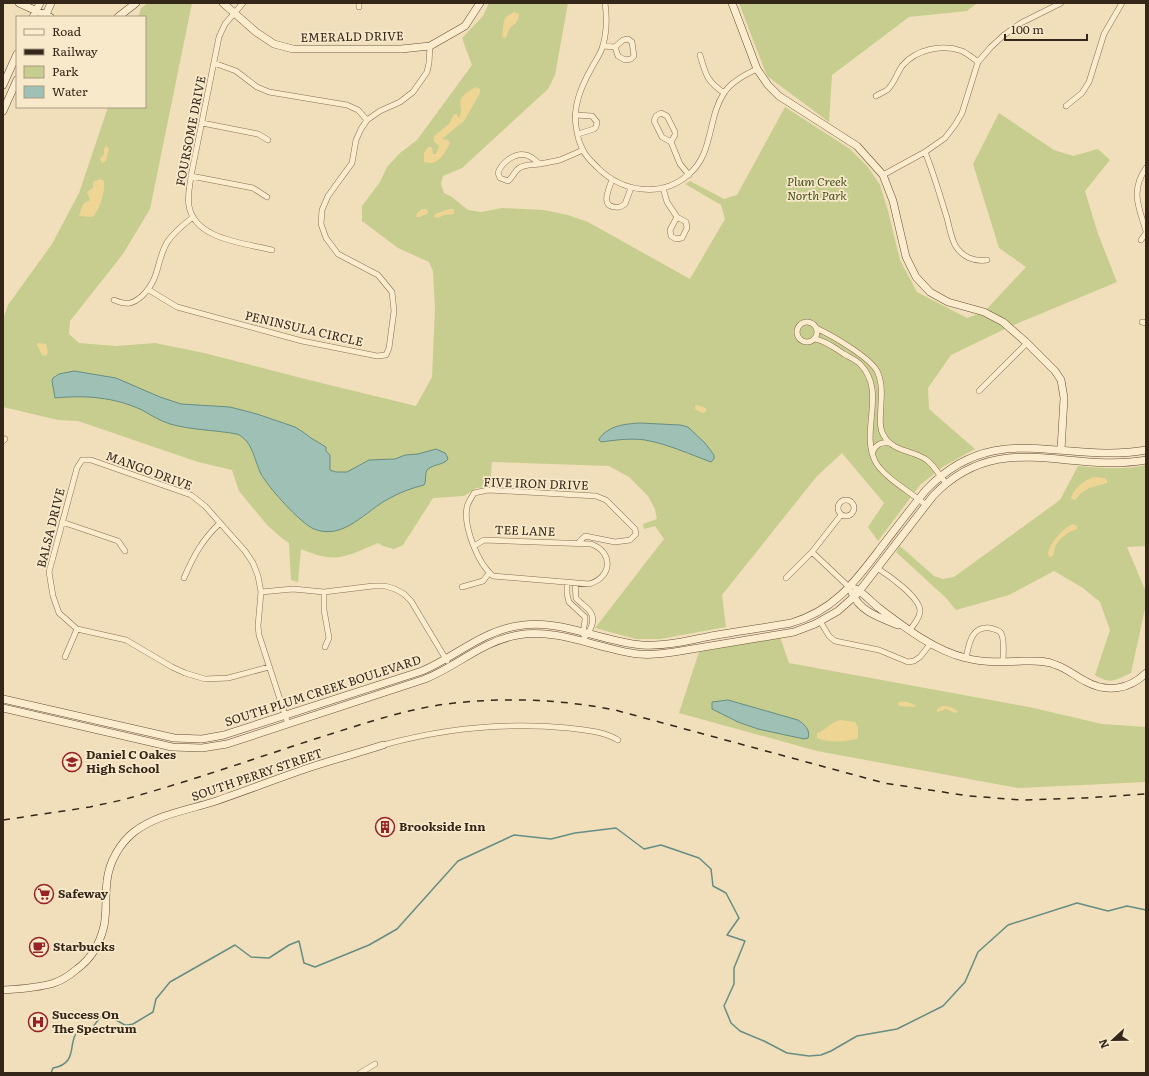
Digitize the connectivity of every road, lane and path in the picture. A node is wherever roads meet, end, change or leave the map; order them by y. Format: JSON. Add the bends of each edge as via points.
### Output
{"nodes":[{"id":1,"x":19,"y":3,"type":"edge"},
{"id":2,"x":40,"y":3,"type":"edge"},
{"id":3,"x":51,"y":3,"type":"edge"},
{"id":4,"x":223,"y":3,"type":"edge"},
{"id":5,"x":243,"y":3,"type":"edge"},
{"id":6,"x":480,"y":3,"type":"edge"},
{"id":7,"x":605,"y":3,"type":"edge"},
{"id":8,"x":732,"y":3,"type":"edge"},
{"id":9,"x":1061,"y":3,"type":"edge"},
{"id":10,"x":1122,"y":3,"type":"edge"},
{"id":11,"x":132,"y":4,"type":"edge"},
{"id":12,"x":234,"y":13,"type":"junction"},
{"id":13,"x":35,"y":14,"type":"edge"},
{"id":14,"x":47,"y":16,"type":"edge"},
{"id":15,"x":119,"y":16,"type":"edge"},
{"id":16,"x":430,"y":46,"type":"junction"},
{"id":17,"x":603,"y":46,"type":"junction"},
{"id":18,"x":615,"y":47,"type":"junction"},
{"id":19,"x":700,"y":55,"type":"dead end"},
{"id":20,"x":16,"y":56,"type":"edge"},
{"id":21,"x":978,"y":62,"type":"junction"},
{"id":22,"x":214,"y":63,"type":"junction"},
{"id":23,"x":757,"y":69,"type":"junction"},
{"id":24,"x":16,"y":82,"type":"edge"},
{"id":25,"x":3,"y":85,"type":"edge"},
{"id":26,"x":724,"y":93,"type":"junction"},
{"id":27,"x":876,"y":96,"type":"dead end"},
{"id":28,"x":1066,"y":106,"type":"dead end"},
{"id":29,"x":3,"y":111,"type":"edge"},
{"id":30,"x":575,"y":115,"type":"junction"},
{"id":31,"x":367,"y":120,"type":"junction"},
{"id":32,"x":202,"y":124,"type":"junction"},
{"id":33,"x":578,"y":134,"type":"junction"},
{"id":34,"x":268,"y":140,"type":"dead end"},
{"id":35,"x":671,"y":142,"type":"junction"},
{"id":36,"x":583,"y":150,"type":"junction"},
{"id":37,"x":924,"y":152,"type":"junction"},
{"id":38,"x":540,"y":164,"type":"junction"},
{"id":39,"x":1146,"y":168,"type":"edge"},
{"id":40,"x":689,"y":175,"type":"junction"},
{"id":41,"x":191,"y":176,"type":"junction"},
{"id":42,"x":883,"y":176,"type":"junction"},
{"id":43,"x":612,"y":180,"type":"junction"},
{"id":44,"x":630,"y":188,"type":"junction"},
{"id":45,"x":662,"y":188,"type":"junction"},
{"id":46,"x":268,"y":197,"type":"dead end"},
{"id":47,"x":193,"y":217,"type":"junction"},
{"id":48,"x":677,"y":217,"type":"dead end"},
{"id":49,"x":1146,"y":232,"type":"edge"},
{"id":50,"x":1141,"y":240,"type":"dead end"},
{"id":51,"x":272,"y":250,"type":"dead end"},
{"id":52,"x":987,"y":260,"type":"dead end"},
{"id":53,"x":149,"y":290,"type":"junction"},
{"id":54,"x":114,"y":300,"type":"dead end"},
{"id":55,"x":816,"y":328,"type":"junction"},
{"id":56,"x":815,"y":339,"type":"junction"},
{"id":57,"x":1027,"y":343,"type":"junction"},
{"id":58,"x":979,"y":390,"type":"dead end"},
{"id":59,"x":889,"y":443,"type":"junction"},
{"id":60,"x":1061,"y":450,"type":"junction"},
{"id":61,"x":1146,"y":450,"type":"edge"},
{"id":62,"x":872,"y":454,"type":"junction"},
{"id":63,"x":82,"y":460,"type":"joint"},
{"id":64,"x":1146,"y":460,"type":"edge"},
{"id":65,"x":940,"y":476,"type":"junction"},
{"id":66,"x":946,"y":483,"type":"junction"},
{"id":67,"x":919,"y":499,"type":"junction"},
{"id":68,"x":926,"y":505,"type":"junction"},
{"id":69,"x":841,"y":515,"type":"dead end"},
{"id":70,"x":62,"y":522,"type":"junction"},
{"id":71,"x":220,"y":523,"type":"junction"},
{"id":72,"x":578,"y":543,"type":"junction"},
{"id":73,"x":474,"y":546,"type":"junction"},
{"id":74,"x":125,"y":551,"type":"dead end"},
{"id":75,"x":812,"y":552,"type":"junction"},
{"id":76,"x":877,"y":568,"type":"junction"},
{"id":77,"x":489,"y":573,"type":"junction"},
{"id":78,"x":184,"y":578,"type":"dead end"},
{"id":79,"x":786,"y":578,"type":"dead end"},
{"id":80,"x":567,"y":583,"type":"junction"},
{"id":81,"x":575,"y":583,"type":"junction"},
{"id":82,"x":462,"y":587,"type":"dead end"},
{"id":83,"x":850,"y":588,"type":"junction"},
{"id":84,"x":859,"y":591,"type":"junction"},
{"id":85,"x":260,"y":592,"type":"junction"},
{"id":86,"x":324,"y":592,"type":"junction"},
{"id":87,"x":853,"y":597,"type":"junction"},
{"id":88,"x":820,"y":621,"type":"junction"},
{"id":89,"x":77,"y":629,"type":"junction"},
{"id":90,"x":910,"y":630,"type":"junction"},
{"id":91,"x":586,"y":632,"type":"junction"},
{"id":92,"x":582,"y":641,"type":"junction"},
{"id":93,"x":931,"y":643,"type":"junction"},
{"id":94,"x":324,"y":647,"type":"dead end"},
{"id":95,"x":65,"y":657,"type":"dead end"},
{"id":96,"x":966,"y":658,"type":"junction"},
{"id":97,"x":446,"y":659,"type":"junction"},
{"id":98,"x":1003,"y":662,"type":"junction"},
{"id":99,"x":269,"y":667,"type":"junction"},
{"id":100,"x":451,"y":667,"type":"junction"},
{"id":101,"x":1146,"y":673,"type":"edge"},
{"id":102,"x":3,"y":699,"type":"edge"},
{"id":103,"x":3,"y":708,"type":"edge"},
{"id":104,"x":285,"y":715,"type":"junction"},
{"id":105,"x":288,"y":724,"type":"junction"},
{"id":106,"x":618,"y":740,"type":"dead end"},
{"id":107,"x":383,"y":745,"type":"joint"},
{"id":108,"x":3,"y":990,"type":"edge"},
{"id":109,"x":376,"y":1064,"type":"dead end"},
{"id":110,"x":360,"y":1073,"type":"edge"}],
"edges":[{"from":1,"to":13,"type":"street"},
{"from":2,"to":13,"type":"street"},
{"from":3,"to":14,"type":"street"},
{"from":4,"to":12,"type":"street","name":"EMERALD DRIVE"},
{"from":5,"to":12,"type":"street","name":"FOURSOME DRIVE"},
{"from":6,"to":16,"type":"street","name":"EMERALD DRIVE","via":[[465,26]]},
{"from":7,"to":17,"type":"street","via":[[606,28]]},
{"from":8,"to":23,"type":"street"},
{"from":9,"to":21,"type":"street","via":[[1021,23],[1004,35]]},
{"from":10,"to":28,"type":"street","via":[[1104,34],[1088,82],[1082,93]]},
{"from":11,"to":15,"type":"street"},
{"from":12,"to":16,"type":"street","name":"EMERALD DRIVE","via":[[274,44],[293,49]]},
{"from":12,"to":22,"type":"street","name":"FOURSOME DRIVE","via":[[218,37]]},
{"from":13,"to":14,"type":"street"},
{"from":16,"to":31,"type":"street","name":"PENINSULA CIRCLE","via":[[427,72],[413,92]]},
{"from":17,"to":18,"type":"street"},
{"from":17,"to":30,"type":"street","via":[[582,85]]},
{"from":18,"to":18,"type":"street","via":[[618,56],[625,60],[634,56],[632,42],[628,39]]},
{"from":19,"to":26,"type":"street","via":[[706,77]]},
{"from":20,"to":25,"type":"street"},
{"from":21,"to":27,"type":"street","via":[[964,52],[949,48],[924,51],[903,65],[888,89]]},
{"from":21,"to":37,"type":"street","via":[[956,125],[945,138]]},
{"from":22,"to":31,"type":"street","via":[[236,71],[257,87],[269,92],[347,105],[358,110]]},
{"from":22,"to":32,"type":"street","name":"FOURSOME DRIVE"},
{"from":23,"to":26,"type":"street","via":[[735,82]]},
{"from":23,"to":42,"type":"street","via":[[779,96],[857,146]]},
{"from":24,"to":29,"type":"street"},
{"from":26,"to":40,"type":"street","via":[[717,108],[705,154]]},
{"from":30,"to":33,"type":"street"},
{"from":30,"to":33,"type":"street","via":[[592,116],[597,122],[594,129]]},
{"from":31,"to":53,"type":"street","name":"PENINSULA CIRCLE","via":[[356,140],[352,162],[328,196],[322,210],[321,224],[326,238],[338,254],[378,276],[392,292],[394,311],[386,355],[377,356],[272,333],[177,306]]},
{"from":32,"to":34,"type":"street","via":[[258,134]]},
{"from":32,"to":41,"type":"street","name":"FOURSOME DRIVE"},
{"from":33,"to":36,"type":"street"},
{"from":35,"to":35,"type":"street","via":[[675,132],[667,116],[661,113],[654,121],[662,137]]},
{"from":35,"to":40,"type":"street","via":[[680,164]]},
{"from":36,"to":38,"type":"street","via":[[560,160]]},
{"from":36,"to":43,"type":"street"},
{"from":37,"to":42,"type":"street"},
{"from":37,"to":52,"type":"street","via":[[955,245],[971,260]]},
{"from":38,"to":38,"type":"street","via":[[528,156],[519,155],[510,159],[498,173],[500,178],[508,180],[522,167]]},
{"from":39,"to":49,"type":"street","via":[[1136,193]]},
{"from":40,"to":45,"type":"street","via":[[675,184]]},
{"from":41,"to":46,"type":"street","via":[[253,188]]},
{"from":41,"to":47,"type":"street","name":"FOURSOME DRIVE","via":[[189,207]]},
{"from":42,"to":57,"type":"street","via":[[893,201],[906,257],[916,277],[930,292],[948,302],[984,312],[1003,322]]},
{"from":43,"to":44,"type":"street"},
{"from":43,"to":44,"type":"street","via":[[606,196],[611,206],[620,208],[625,204]]},
{"from":44,"to":45,"type":"street"},
{"from":45,"to":48,"type":"street","via":[[669,207]]},
{"from":47,"to":51,"type":"street","via":[[208,232],[221,238]]},
{"from":47,"to":53,"type":"street","via":[[168,241]]},
{"from":49,"to":50,"type":"street"},
{"from":53,"to":54,"type":"street","via":[[136,302],[124,304]]},
{"from":55,"to":56,"type":"street"},
{"from":55,"to":56,"type":"street","via":[[811,322],[804,322],[796,331],[802,342]]},
{"from":55,"to":59,"type":"street","via":[[864,357],[877,371],[882,388],[881,430]]},
{"from":56,"to":62,"type":"street","via":[[823,340],[859,364],[869,377],[873,390],[870,439]]},
{"from":57,"to":58,"type":"street"},
{"from":57,"to":60,"type":"street","via":[[1061,380],[1065,410]]},
{"from":59,"to":62,"type":"street","via":[[878,444]]},
{"from":59,"to":65,"type":"street","via":[[921,456]]},
{"from":60,"to":61,"type":"street","name":"SOUTH PLUM CREEK BOULEVARD","via":[[1116,453]]},
{"from":60,"to":65,"type":"street","name":"SOUTH PLUM CREEK BOULEVARD","via":[[999,449],[965,460]]},
{"from":62,"to":67,"type":"street","via":[[885,473]]},
{"from":63,"to":70,"type":"street","name":"BALSA DRIVE","via":[[77,468]]},
{"from":63,"to":71,"type":"street","name":"MANGO DRIVE","via":[[91,460],[191,495]]},
{"from":64,"to":66,"type":"street","name":"SOUTH PLUM CREEK BOULEVARD","via":[[1116,463],[1025,457],[1001,458],[969,468]]},
{"from":65,"to":66,"type":"street"},
{"from":65,"to":67,"type":"street","name":"SOUTH PLUM CREEK BOULEVARD"},
{"from":66,"to":68,"type":"street","name":"SOUTH PLUM CREEK BOULEVARD"},
{"from":67,"to":68,"type":"street"},
{"from":67,"to":83,"type":"street","name":"SOUTH PLUM CREEK BOULEVARD"},
{"from":68,"to":76,"type":"street","name":"SOUTH PLUM CREEK BOULEVARD"},
{"from":69,"to":75,"type":"street"},
{"from":70,"to":74,"type":"street","via":[[118,541]]},
{"from":70,"to":89,"type":"street","name":"BALSA DRIVE","via":[[48,572],[59,613]]},
{"from":71,"to":78,"type":"street","via":[[198,549]]},
{"from":71,"to":85,"type":"street","name":"MANGO DRIVE","via":[[253,563]]},
{"from":72,"to":73,"type":"street","name":"TEE LANE","via":[[484,540]]},
{"from":72,"to":73,"type":"street","name":"FIVE IRON DRIVE","via":[[586,536],[615,542],[630,540],[636,534],[635,529],[606,500],[596,496],[488,490],[474,493],[467,506],[466,521]]},
{"from":72,"to":81,"type":"street","via":[[599,547],[606,556],[607,565],[605,574],[596,582]]},
{"from":73,"to":77,"type":"street"},
{"from":75,"to":79,"type":"street"},
{"from":75,"to":83,"type":"street"},
{"from":76,"to":84,"type":"street","name":"SOUTH PLUM CREEK BOULEVARD"},
{"from":76,"to":90,"type":"street","via":[[919,604],[918,617]]},
{"from":77,"to":80,"type":"street","via":[[493,576]]},
{"from":77,"to":82,"type":"street","via":[[483,582]]},
{"from":80,"to":81,"type":"street"},
{"from":80,"to":91,"type":"street","via":[[569,602],[585,617]]},
{"from":81,"to":91,"type":"street","via":[[576,598],[592,614],[593,622]]},
{"from":83,"to":84,"type":"street"},
{"from":83,"to":87,"type":"street"},
{"from":83,"to":91,"type":"street","name":"SOUTH PLUM CREEK BOULEVARD","via":[[824,609],[785,624],[654,645],[632,644]]},
{"from":84,"to":87,"type":"street","name":"SOUTH PLUM CREEK BOULEVARD"},
{"from":84,"to":90,"type":"street"},
{"from":85,"to":86,"type":"street","via":[[293,588]]},
{"from":85,"to":99,"type":"street","name":"MANGO DRIVE","via":[[258,626]]},
{"from":86,"to":94,"type":"street","via":[[328,638]]},
{"from":86,"to":97,"type":"street","via":[[373,586],[395,589],[411,602]]},
{"from":87,"to":88,"type":"street","name":"SOUTH PLUM CREEK BOULEVARD","via":[[838,611]]},
{"from":87,"to":90,"type":"street","via":[[872,614]]},
{"from":88,"to":92,"type":"street","name":"SOUTH PLUM CREEK BOULEVARD","via":[[786,633],[664,654],[631,653]]},
{"from":88,"to":93,"type":"street","via":[[828,636],[835,641],[879,650],[908,662],[920,657]]},
{"from":89,"to":95,"type":"street"},
{"from":89,"to":99,"type":"street","name":"BALSA DRIVE","via":[[126,640],[172,667],[205,679],[228,678]]},
{"from":90,"to":93,"type":"street"},
{"from":91,"to":92,"type":"street"},
{"from":91,"to":97,"type":"street","name":"SOUTH PLUM CREEK BOULEVARD","via":[[540,624],[513,627],[481,637]]},
{"from":92,"to":100,"type":"street","name":"SOUTH PLUM CREEK BOULEVARD","via":[[540,634],[514,636],[486,646]]},
{"from":93,"to":96,"type":"street"},
{"from":96,"to":98,"type":"street"},
{"from":96,"to":98,"type":"street","via":[[974,633],[988,628],[1001,632]]},
{"from":97,"to":100,"type":"street"},
{"from":97,"to":104,"type":"street","name":"SOUTH PLUM CREEK BOULEVARD","via":[[416,673]]},
{"from":98,"to":101,"type":"street","via":[[1050,663],[1092,685],[1108,689],[1134,683]]},
{"from":99,"to":104,"type":"street","name":"MANGO DRIVE"},
{"from":100,"to":105,"type":"street","name":"SOUTH PLUM CREEK BOULEVARD","via":[[425,680]]},
{"from":102,"to":104,"type":"street","name":"SOUTH PLUM CREEK BOULEVARD","via":[[180,738],[202,739],[224,735]]},
{"from":103,"to":105,"type":"street","name":"SOUTH PLUM CREEK BOULEVARD","via":[[179,748],[218,745]]},
{"from":104,"to":105,"type":"street","name":"MANGO DRIVE"},
{"from":106,"to":107,"type":"street","name":"SOUTH PERRY STREET","via":[[603,733],[578,729],[508,725],[445,731]]},
{"from":107,"to":108,"type":"street","name":"SOUTH PERRY STREET","via":[[161,818],[142,827],[127,839],[112,864],[107,881],[104,926],[98,945],[87,960],[56,983]]},
{"from":109,"to":110,"type":"street"}]}
